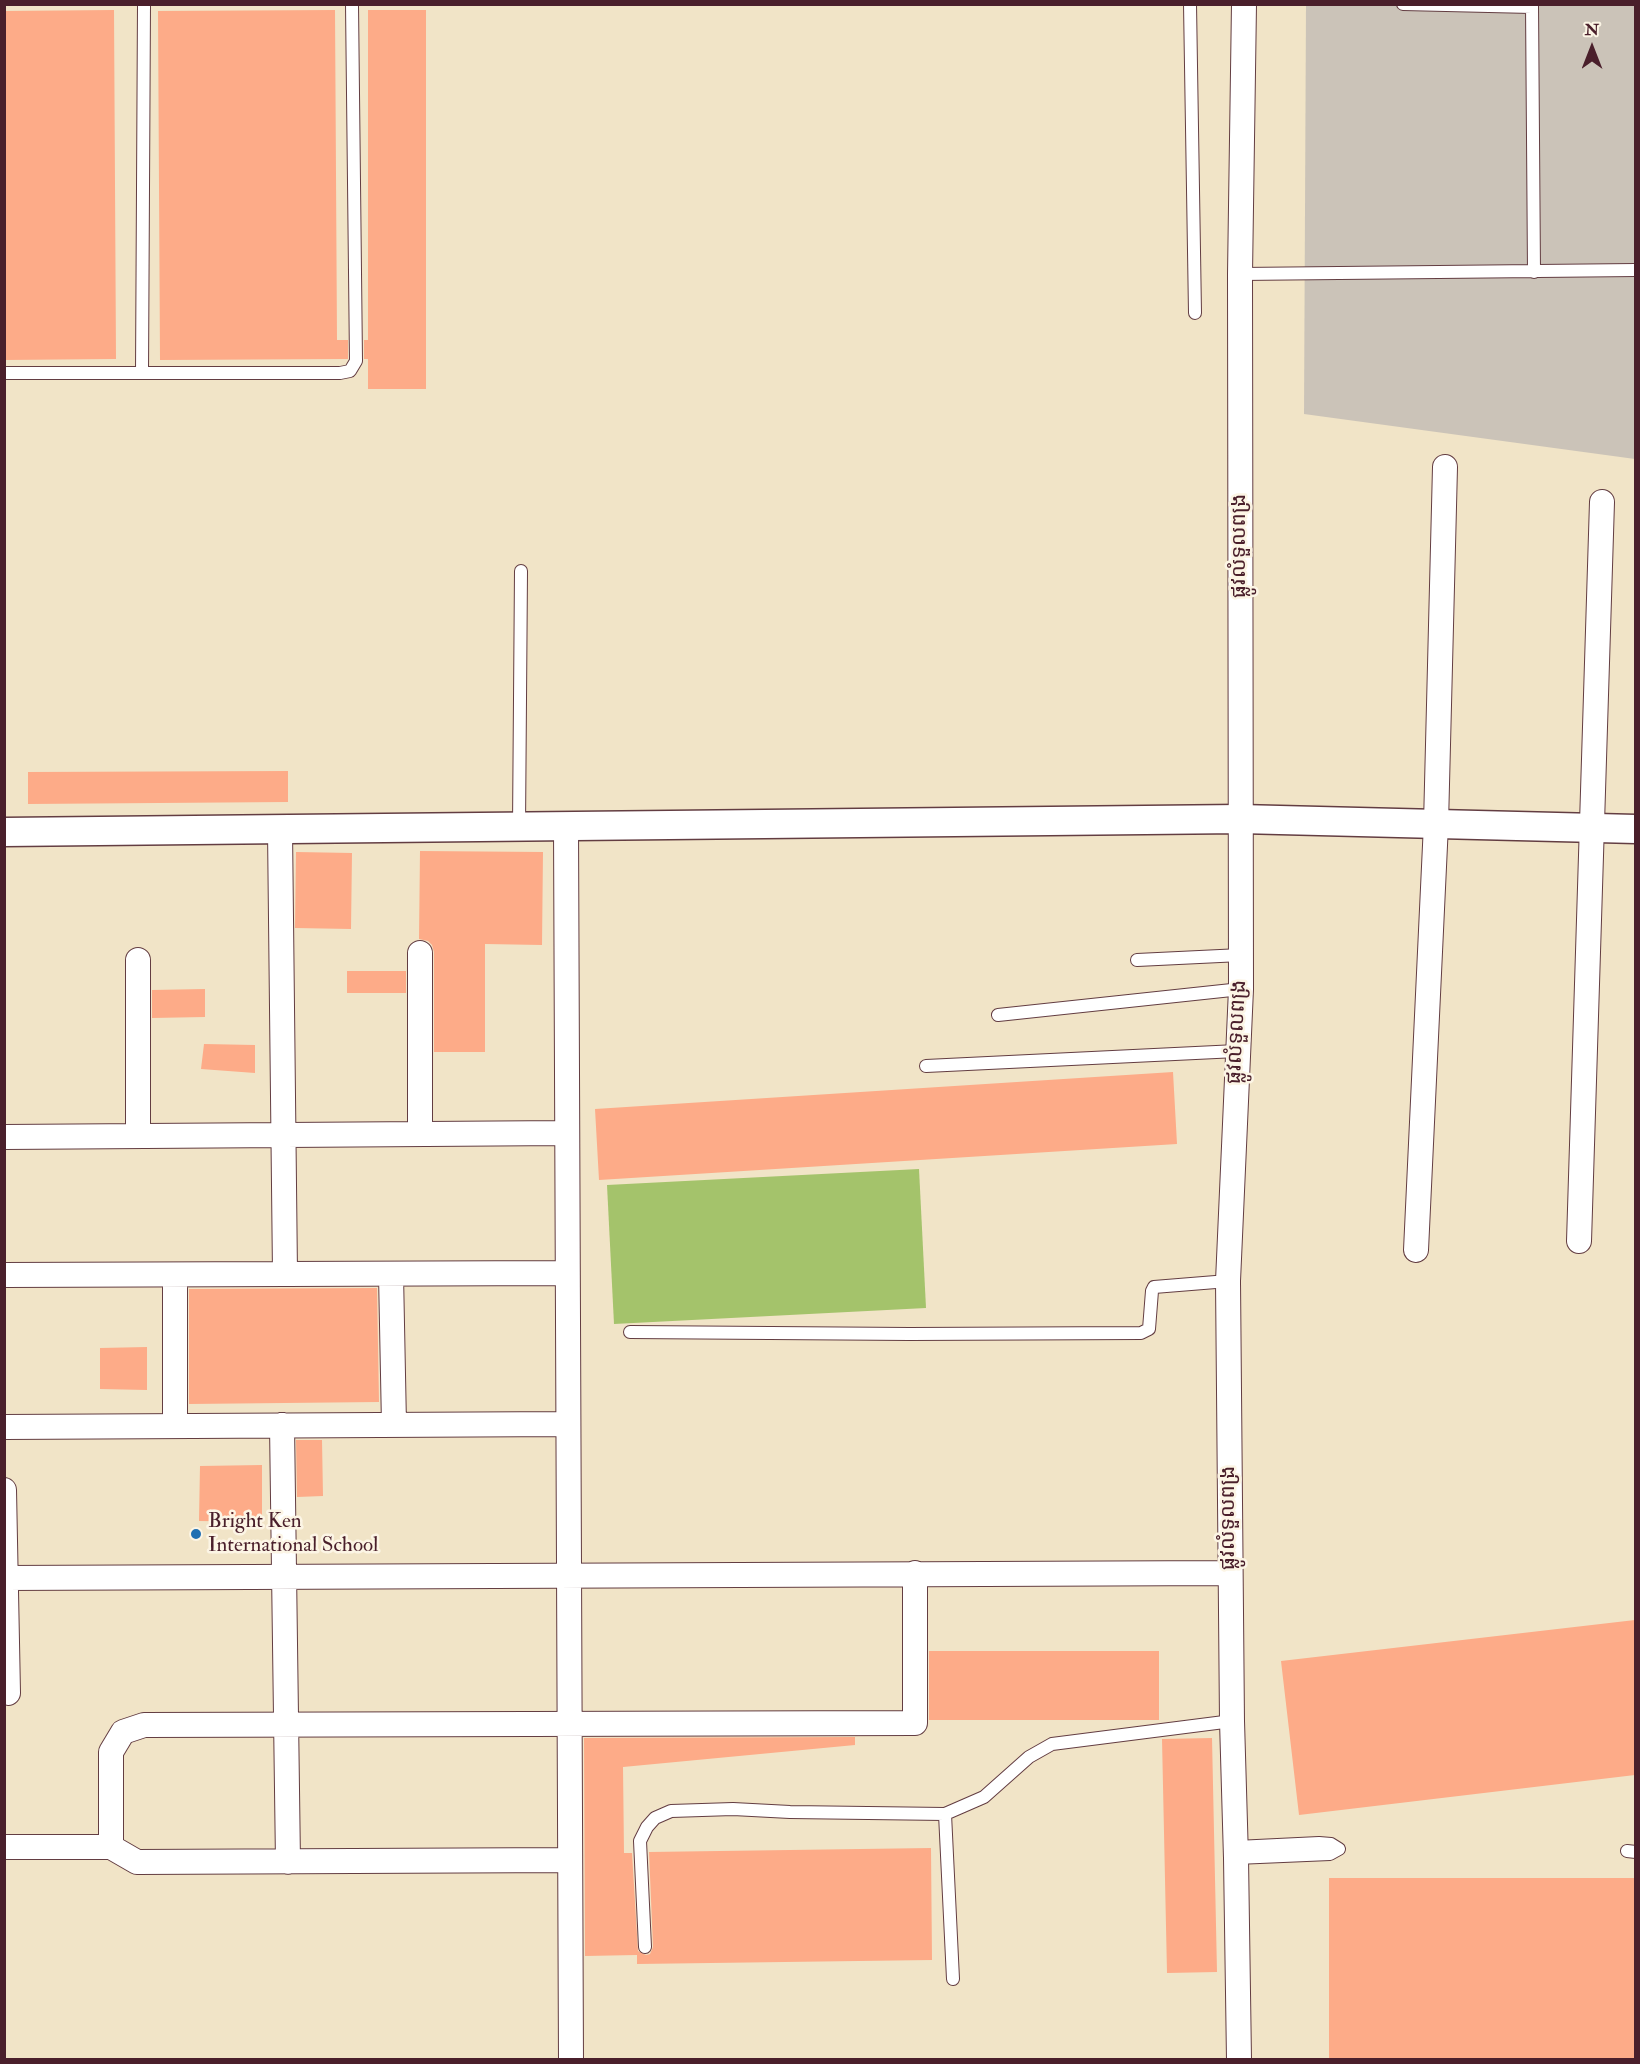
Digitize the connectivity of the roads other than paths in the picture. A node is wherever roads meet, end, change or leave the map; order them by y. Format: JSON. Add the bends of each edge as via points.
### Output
{"nodes":[{"id":1,"x":144,"y":4,"type":"edge"},
{"id":2,"x":352,"y":4,"type":"edge"},
{"id":3,"x":1190,"y":4,"type":"edge"},
{"id":4,"x":1244,"y":4,"type":"edge"},
{"id":5,"x":1403,"y":4,"type":"edge"},
{"id":6,"x":1459,"y":5,"type":"edge"},
{"id":7,"x":1532,"y":6,"type":"edge"},
{"id":8,"x":1635,"y":270,"type":"edge"},
{"id":9,"x":1534,"y":272,"type":"junction"},
{"id":10,"x":1240,"y":274,"type":"junction"},
{"id":11,"x":1195,"y":313,"type":"dead end"},
{"id":12,"x":142,"y":372,"type":"junction"},
{"id":13,"x":4,"y":373,"type":"edge"},
{"id":14,"x":1445,"y":467,"type":"dead end"},
{"id":15,"x":1602,"y":502,"type":"dead end"},
{"id":16,"x":521,"y":572,"type":"dead end"},
{"id":17,"x":1240,"y":819,"type":"junction"},
{"id":18,"x":1436,"y":824,"type":"junction"},
{"id":19,"x":566,"y":826,"type":"junction"},
{"id":20,"x":519,"y":827,"type":"junction"},
{"id":21,"x":1592,"y":828,"type":"junction"},
{"id":22,"x":1635,"y":829,"type":"edge"},
{"id":23,"x":280,"y":830,"type":"junction"},
{"id":24,"x":4,"y":832,"type":"edge"},
{"id":25,"x":420,"y":953,"type":"dead end"},
{"id":26,"x":1241,"y":955,"type":"junction"},
{"id":27,"x":138,"y":960,"type":"dead end"},
{"id":28,"x":1137,"y":960,"type":"dead end"},
{"id":29,"x":1241,"y":989,"type":"junction"},
{"id":30,"x":998,"y":1015,"type":"dead end"},
{"id":31,"x":1237,"y":1051,"type":"junction"},
{"id":32,"x":926,"y":1066,"type":"dead end"},
{"id":33,"x":566,"y":1133,"type":"junction"},
{"id":34,"x":420,"y":1134,"type":"junction"},
{"id":35,"x":284,"y":1135,"type":"junction"},
{"id":36,"x":138,"y":1136,"type":"junction"},
{"id":37,"x":4,"y":1137,"type":"edge"},
{"id":38,"x":1580,"y":1241,"type":"dead end"},
{"id":39,"x":1416,"y":1250,"type":"dead end"},
{"id":40,"x":567,"y":1273,"type":"junction"},
{"id":41,"x":285,"y":1274,"type":"junction"},
{"id":42,"x":391,"y":1274,"type":"junction"},
{"id":43,"x":4,"y":1275,"type":"edge"},
{"id":44,"x":175,"y":1275,"type":"junction"},
{"id":45,"x":1228,"y":1281,"type":"junction"},
{"id":46,"x":630,"y":1332,"type":"dead end"},
{"id":47,"x":568,"y":1424,"type":"junction"},
{"id":48,"x":282,"y":1425,"type":"junction"},
{"id":49,"x":394,"y":1425,"type":"junction"},
{"id":50,"x":4,"y":1426,"type":"edge"},
{"id":51,"x":175,"y":1426,"type":"junction"},
{"id":52,"x":4,"y":1490,"type":"edge"},
{"id":53,"x":915,"y":1573,"type":"junction"},
{"id":54,"x":1230,"y":1573,"type":"junction"},
{"id":55,"x":568,"y":1575,"type":"junction"},
{"id":56,"x":284,"y":1577,"type":"junction"},
{"id":57,"x":5,"y":1578,"type":"edge"},
{"id":58,"x":8,"y":1693,"type":"dead end"},
{"id":59,"x":1232,"y":1721,"type":"junction"},
{"id":60,"x":570,"y":1724,"type":"junction"},
{"id":61,"x":286,"y":1725,"type":"junction"},
{"id":62,"x":945,"y":1814,"type":"junction"},
{"id":63,"x":111,"y":1846,"type":"junction"},
{"id":64,"x":4,"y":1847,"type":"edge"},
{"id":65,"x":1236,"y":1852,"type":"junction"},
{"id":66,"x":570,"y":1860,"type":"junction"},
{"id":67,"x":288,"y":1862,"type":"junction"},
{"id":68,"x":645,"y":1947,"type":"dead end"},
{"id":69,"x":953,"y":1979,"type":"dead end"},
{"id":70,"x":571,"y":2060,"type":"edge"},
{"id":71,"x":1239,"y":2060,"type":"edge"}],
"edges":[{"from":1,"to":12,"type":"lane"},
{"from":2,"to":12,"type":"lane","via":[[356,361],[350,371],[340,373]]},
{"from":3,"to":11,"type":"lane"},
{"from":4,"to":10,"type":"street","name":"ផ្លូវលំទួលពង្រ"},
{"from":5,"to":6,"type":"lane"},
{"from":6,"to":7,"type":"lane"},
{"from":7,"to":9,"type":"lane"},
{"from":8,"to":9,"type":"lane"},
{"from":9,"to":10,"type":"lane"},
{"from":10,"to":17,"type":"street","name":"ផ្លូវលំទួលពង្រ"},
{"from":12,"to":13,"type":"lane"},
{"from":14,"to":18,"type":"street"},
{"from":15,"to":21,"type":"street"},
{"from":16,"to":20,"type":"lane"},
{"from":17,"to":18,"type":"street"},
{"from":17,"to":19,"type":"street"},
{"from":17,"to":26,"type":"street","name":"ផ្លូវលំទួលពង្រ"},
{"from":18,"to":21,"type":"street"},
{"from":18,"to":39,"type":"street"},
{"from":19,"to":20,"type":"street"},
{"from":19,"to":33,"type":"street"},
{"from":20,"to":23,"type":"street"},
{"from":21,"to":22,"type":"street"},
{"from":21,"to":38,"type":"street"},
{"from":23,"to":24,"type":"street"},
{"from":23,"to":35,"type":"street"},
{"from":25,"to":34,"type":"street"},
{"from":26,"to":28,"type":"lane"},
{"from":26,"to":29,"type":"street","name":"ផ្លូវលំទួលពង្រ"},
{"from":27,"to":36,"type":"street"},
{"from":29,"to":30,"type":"lane"},
{"from":29,"to":31,"type":"street","name":"ផ្លូវលំទួលពង្រ"},
{"from":31,"to":32,"type":"lane"},
{"from":31,"to":45,"type":"street","name":"ផ្លូវលំទួលពង្រ"},
{"from":33,"to":34,"type":"street"},
{"from":33,"to":40,"type":"street"},
{"from":34,"to":35,"type":"street"},
{"from":35,"to":36,"type":"street"},
{"from":35,"to":41,"type":"street"},
{"from":36,"to":37,"type":"street"},
{"from":40,"to":42,"type":"street"},
{"from":40,"to":47,"type":"street"},
{"from":41,"to":42,"type":"street"},
{"from":41,"to":44,"type":"street"},
{"from":42,"to":49,"type":"street"},
{"from":43,"to":44,"type":"street"},
{"from":44,"to":51,"type":"street"},
{"from":45,"to":46,"type":"lane","via":[[1154,1287],[1149,1329],[1141,1333]]},
{"from":45,"to":54,"type":"street","name":"ផ្លូវលំទួលពង្រ"},
{"from":47,"to":49,"type":"street"},
{"from":47,"to":55,"type":"street"},
{"from":48,"to":49,"type":"street"},
{"from":48,"to":51,"type":"street"},
{"from":48,"to":56,"type":"street"},
{"from":50,"to":51,"type":"street"},
{"from":52,"to":57,"type":"street"},
{"from":53,"to":54,"type":"street"},
{"from":53,"to":55,"type":"street"},
{"from":53,"to":60,"type":"street","via":[[915,1723]]},
{"from":54,"to":59,"type":"street","name":"ផ្លូវលំទួលពង្រ"},
{"from":55,"to":56,"type":"street"},
{"from":55,"to":60,"type":"street"},
{"from":56,"to":57,"type":"street"},
{"from":56,"to":61,"type":"street"},
{"from":57,"to":58,"type":"street"},
{"from":59,"to":62,"type":"lane","via":[[1052,1744],[1029,1757],[984,1797]]},
{"from":59,"to":65,"type":"street","name":"ផ្លូវលំទួលពង្រ"},
{"from":60,"to":61,"type":"street"},
{"from":60,"to":66,"type":"street"},
{"from":61,"to":63,"type":"street","via":[[144,1725],[123,1732],[111,1752]]},
{"from":61,"to":67,"type":"street"},
{"from":62,"to":68,"type":"lane","via":[[733,1809],[671,1811],[655,1818],[640,1841]]},
{"from":62,"to":69,"type":"lane"},
{"from":63,"to":64,"type":"street"},
{"from":63,"to":67,"type":"street","via":[[137,1862]]},
{"from":65,"to":65,"type":"lane","via":[[1319,1843],[1339,1849],[1330,1854]]},
{"from":65,"to":71,"type":"street","name":"ផ្លូវលំទួលពង្រ"},
{"from":66,"to":67,"type":"street"},
{"from":66,"to":70,"type":"street"}]}
